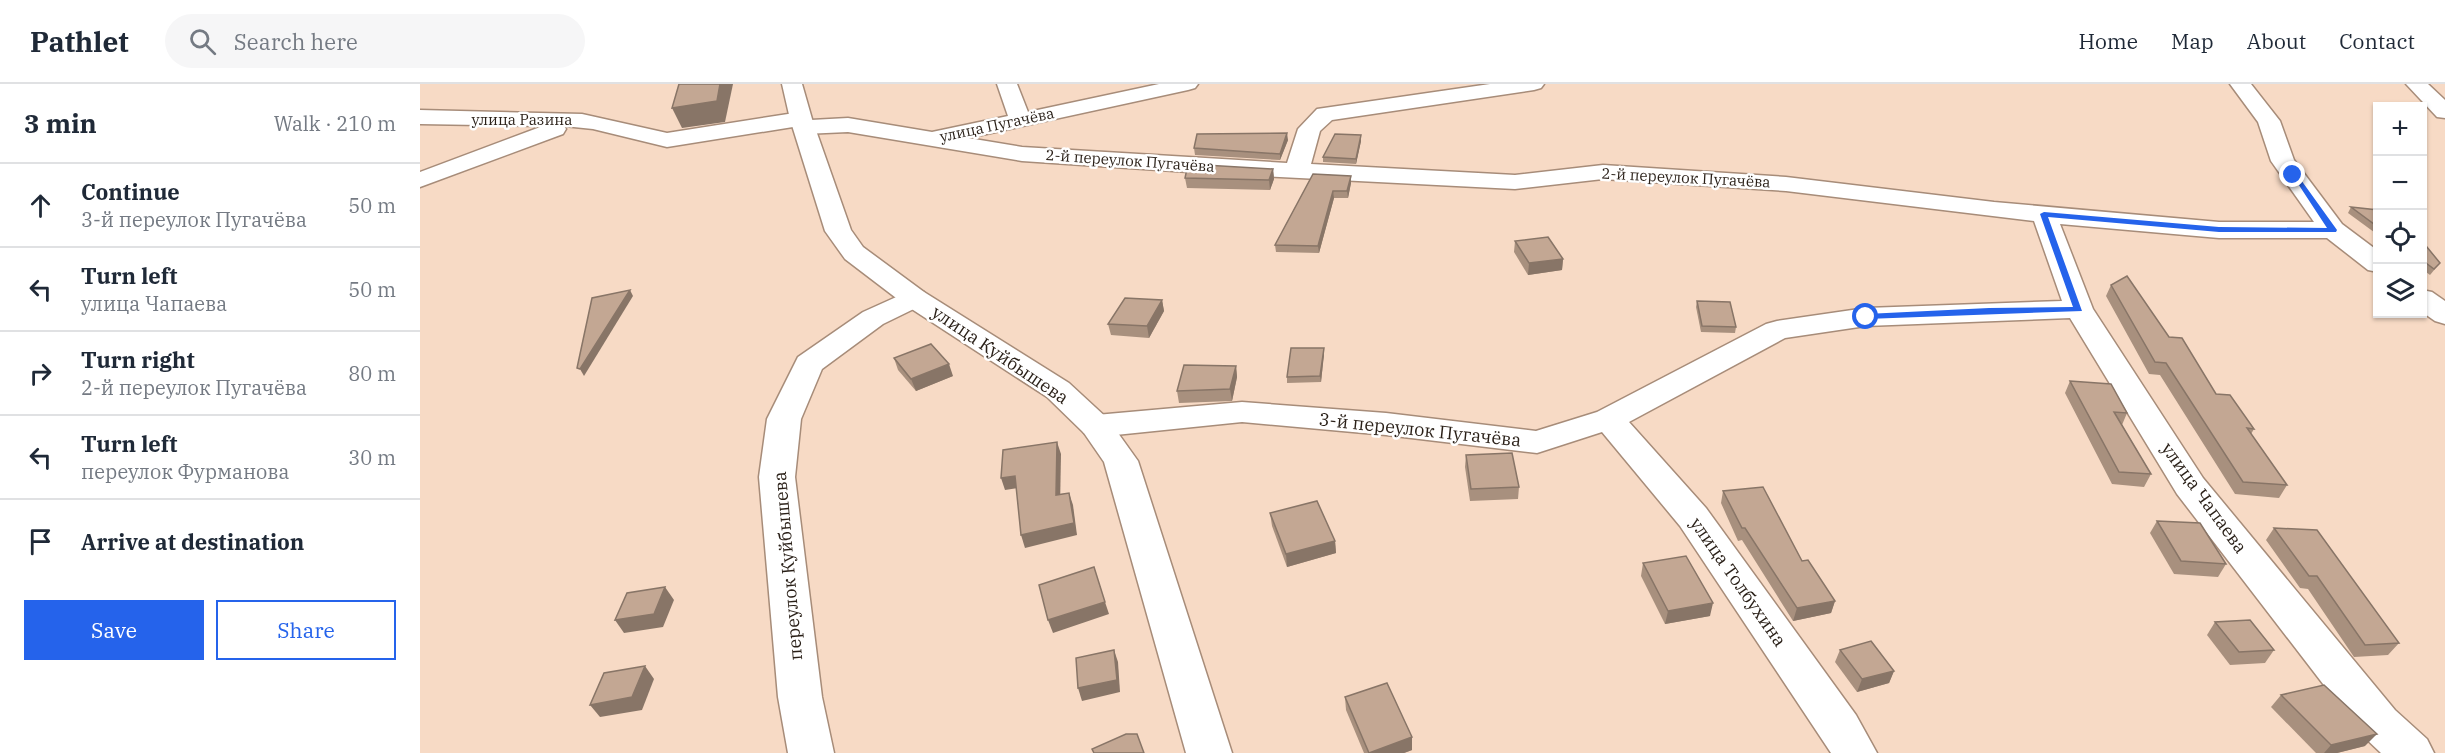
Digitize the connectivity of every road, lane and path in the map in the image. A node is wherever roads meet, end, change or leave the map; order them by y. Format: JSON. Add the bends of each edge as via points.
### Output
{"nodes":[{"id":1,"x":792,"y":84,"type":"edge"},
{"id":2,"x":1008,"y":84,"type":"edge"},
{"id":3,"x":1188,"y":84,"type":"edge"},
{"id":4,"x":1534,"y":84,"type":"edge"},
{"id":5,"x":2240,"y":84,"type":"edge"},
{"id":6,"x":2416,"y":84,"type":"edge"},
{"id":7,"x":2445,"y":112,"type":"edge"},
{"id":8,"x":420,"y":117,"type":"edge"},
{"id":9,"x":1021,"y":120,"type":"junction"},
{"id":10,"x":583,"y":121,"type":"junction"},
{"id":11,"x":802,"y":123,"type":"junction"},
{"id":12,"x":932,"y":139,"type":"junction"},
{"id":13,"x":1297,"y":171,"type":"junction"},
{"id":14,"x":420,"y":180,"type":"edge"},
{"id":15,"x":2044,"y":214,"type":"junction"},
{"id":16,"x":2333,"y":230,"type":"junction"},
{"id":17,"x":2373,"y":260,"type":"edge"},
{"id":18,"x":914,"y":298,"type":"junction"},
{"id":19,"x":2427,"y":302,"type":"edge"},
{"id":20,"x":2079,"y":309,"type":"junction"},
{"id":21,"x":2445,"y":315,"type":"edge"},
{"id":22,"x":1609,"y":419,"type":"junction"},
{"id":23,"x":1096,"y":426,"type":"junction"},
{"id":24,"x":811,"y":753,"type":"edge"},
{"id":25,"x":1209,"y":753,"type":"edge"},
{"id":26,"x":1854,"y":753,"type":"edge"},
{"id":27,"x":2410,"y":753,"type":"edge"}],
"edges":[{"from":1,"to":11,"type":"street","name":"улица Куйбышева"},
{"from":2,"to":9,"type":"street"},
{"from":3,"to":9,"type":"street","name":"улица Пугачёва"},
{"from":4,"to":13,"type":"street","via":[[1326,114],[1309,129]]},
{"from":5,"to":16,"type":"street","via":[[2269,121],[2283,161]]},
{"from":6,"to":7,"type":"street"},
{"from":8,"to":10,"type":"street","name":"улица Разина"},
{"from":9,"to":12,"type":"street","name":"улица Пугачёва"},
{"from":10,"to":11,"type":"street","name":"улица Разина","via":[[667,140]]},
{"from":10,"to":14,"type":"street","via":[[541,133]]},
{"from":11,"to":12,"type":"street","name":"улица Пугачёва","via":[[848,125]]},
{"from":11,"to":18,"type":"street","name":"улица Куйбышева","via":[[838,231],[854,254]]},
{"from":12,"to":13,"type":"street","name":"2-й переулок Пугачёва","via":[[1022,154]]},
{"from":13,"to":15,"type":"street","name":"2-й переулок Пугачёва","via":[[1515,182],[1615,173],[1786,184]]},
{"from":15,"to":16,"type":"street","name":"2-й переулок Пугачёва","via":[[2219,230]]},
{"from":15,"to":20,"type":"street","name":"улица Чапаева"},
{"from":16,"to":17,"type":"street"},
{"from":18,"to":23,"type":"street","name":"улица Куйбышева","via":[[1058,390]]},
{"from":18,"to":24,"type":"street","name":"переулок Куйбышева","via":[[873,318],[809,364],[784,419],[777,477],[800,697]]},
{"from":19,"to":21,"type":"street"},
{"from":20,"to":22,"type":"street","name":"3-й переулок Пугачёва","via":[[1866,317],[1777,330]]},
{"from":20,"to":27,"type":"street","name":"улица Чапаева","via":[[2190,486],[2379,723]]},
{"from":22,"to":23,"type":"street","name":"3-й переулок Пугачёва","via":[[1537,442],[1242,412]]},
{"from":22,"to":26,"type":"street","name":"улица Толбухина","via":[[1693,517]]},
{"from":23,"to":25,"type":"street","name":"улица Куйбышева","via":[[1121,461]]}]}
